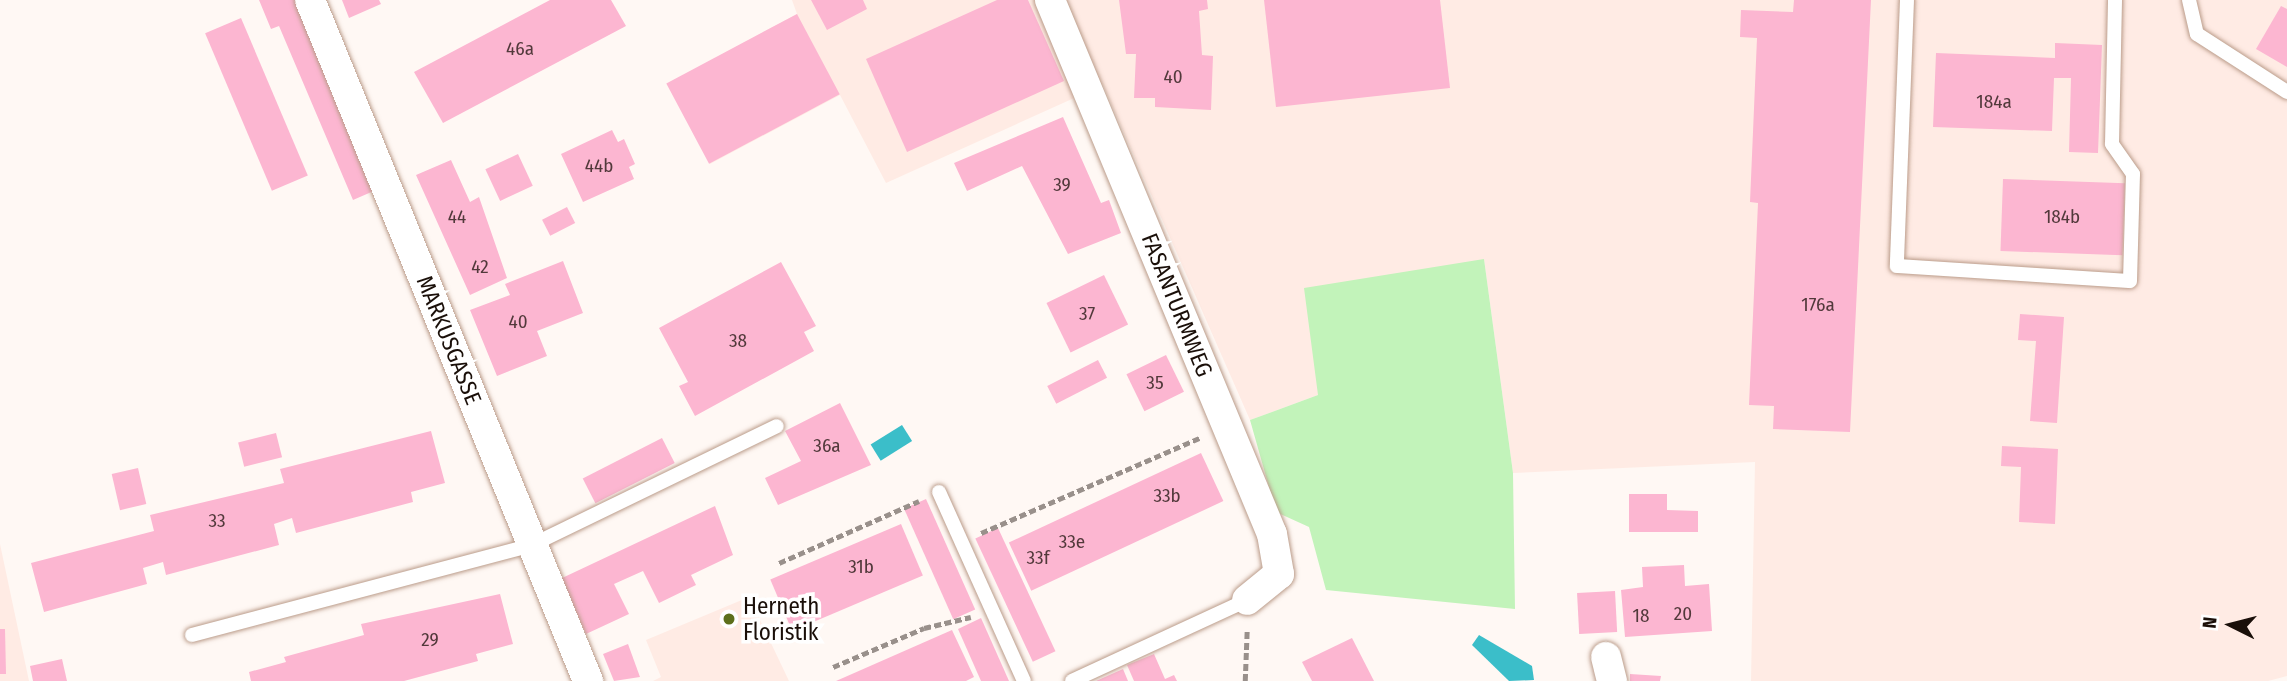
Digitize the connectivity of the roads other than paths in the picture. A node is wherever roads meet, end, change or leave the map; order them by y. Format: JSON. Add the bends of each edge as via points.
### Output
{"nodes":[{"id":1,"x":310,"y":0,"type":"edge"},
{"id":2,"x":1050,"y":0,"type":"edge"},
{"id":3,"x":1908,"y":0,"type":"edge"},
{"id":4,"x":2115,"y":0,"type":"edge"},
{"id":5,"x":2189,"y":0,"type":"edge"},
{"id":6,"x":2287,"y":92,"type":"edge"},
{"id":7,"x":777,"y":426,"type":"dead end"},
{"id":8,"x":939,"y":492,"type":"road end"},
{"id":9,"x":532,"y":545,"type":"junction"},
{"id":10,"x":1247,"y":600,"type":"joint"},
{"id":11,"x":192,"y":635,"type":"dead end"},
{"id":12,"x":588,"y":681,"type":"edge"},
{"id":13,"x":1024,"y":681,"type":"edge"},
{"id":14,"x":1072,"y":681,"type":"edge"}],
"edges":[{"from":1,"to":9,"type":"street","name":"MARKUSGASSE"},
{"from":2,"to":10,"type":"street","name":"FASANTURMWEG","via":[[1272,534],[1279,574]]},
{"from":3,"to":4,"type":"lane","via":[[1896,266],[2130,281],[2133,174],[2112,144]]},
{"from":5,"to":6,"type":"lane","via":[[2197,34]]},
{"from":7,"to":9,"type":"lane"},
{"from":8,"to":13,"type":"lane"},
{"from":9,"to":11,"type":"lane"},
{"from":9,"to":12,"type":"street","name":"MARKUSGASSE"},
{"from":10,"to":14,"type":"lane"}]}
